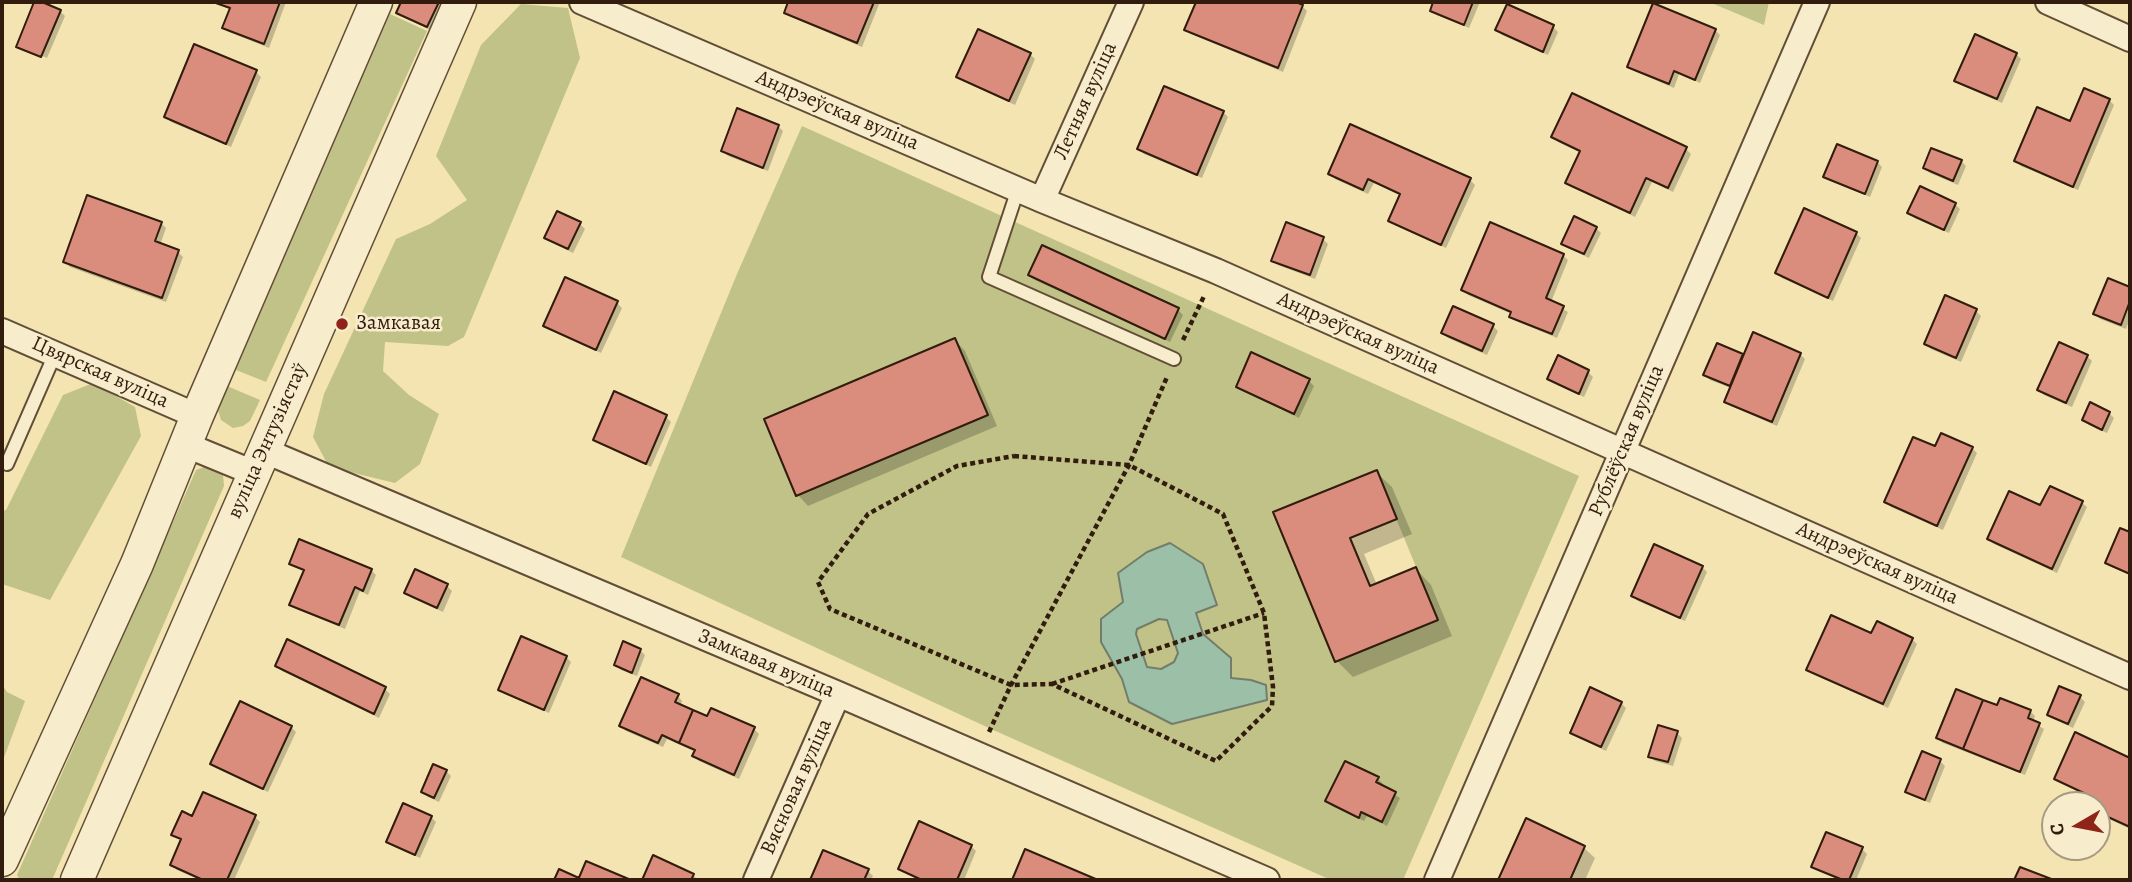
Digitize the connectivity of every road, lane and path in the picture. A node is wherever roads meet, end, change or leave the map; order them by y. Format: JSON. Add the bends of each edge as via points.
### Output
{"nodes":[{"id":1,"x":376,"y":2,"type":"edge"},
{"id":2,"x":460,"y":2,"type":"edge"},
{"id":3,"x":582,"y":2,"type":"edge"},
{"id":4,"x":1130,"y":2,"type":"edge"},
{"id":5,"x":1817,"y":2,"type":"edge"},
{"id":6,"x":2048,"y":2,"type":"edge"},
{"id":7,"x":2130,"y":39,"type":"edge"},
{"id":8,"x":1018,"y":189,"type":"junction"},
{"id":9,"x":1042,"y":200,"type":"junction"},
{"id":10,"x":1216,"y":271,"type":"junction"},
{"id":11,"x":2,"y":331,"type":"edge"},
{"id":12,"x":55,"y":354,"type":"junction"},
{"id":13,"x":1174,"y":359,"type":"junction"},
{"id":14,"x":198,"y":416,"type":"junction"},
{"id":15,"x":186,"y":445,"type":"junction"},
{"id":16,"x":1622,"y":452,"type":"junction"},
{"id":17,"x":258,"y":462,"type":"junction"},
{"id":18,"x":7,"y":464,"type":"dead end"},
{"id":19,"x":1129,"y":465,"type":"junction"},
{"id":20,"x":1264,"y":613,"type":"junction"},
{"id":21,"x":2130,"y":677,"type":"edge"},
{"id":22,"x":1052,"y":684,"type":"junction"},
{"id":23,"x":1011,"y":685,"type":"junction"},
{"id":24,"x":838,"y":694,"type":"junction"},
{"id":25,"x":979,"y":755,"type":"junction"},
{"id":26,"x":2,"y":860,"type":"edge"},
{"id":27,"x":78,"y":880,"type":"edge"},
{"id":28,"x":756,"y":880,"type":"edge"},
{"id":29,"x":1267,"y":880,"type":"edge"},
{"id":30,"x":1437,"y":880,"type":"edge"}],
"edges":[{"from":1,"to":14,"type":"street"},
{"from":2,"to":17,"type":"street","name":"вуліца Энтузіястаў"},
{"from":3,"to":8,"type":"street","name":"Андрэеўская вуліца"},
{"from":4,"to":9,"type":"street","name":"Летняя вуліца"},
{"from":5,"to":16,"type":"street","name":"Рублёўская вуліца"},
{"from":6,"to":7,"type":"street"},
{"from":8,"to":9,"type":"street","name":"Андрэеўская вуліца"},
{"from":8,"to":13,"type":"lane","via":[[989,277]]},
{"from":9,"to":10,"type":"street","name":"Андрэеўская вуліца"},
{"from":10,"to":13,"type":"path"},
{"from":10,"to":16,"type":"street","name":"Андрэеўская вуліца"},
{"from":11,"to":12,"type":"street","name":"Цвярская вуліца"},
{"from":12,"to":14,"type":"street","name":"Цвярская вуліца"},
{"from":12,"to":18,"type":"lane"},
{"from":13,"to":19,"type":"path"},
{"from":14,"to":15,"type":"street"},
{"from":15,"to":17,"type":"street","name":"Замкавая вуліца"},
{"from":15,"to":26,"type":"street"},
{"from":16,"to":21,"type":"street","name":"Андрэеўская вуліца"},
{"from":16,"to":30,"type":"street","name":"Рублёўская вуліца"},
{"from":17,"to":24,"type":"street","name":"Замкавая вуліца"},
{"from":17,"to":27,"type":"street","name":"вуліца Энтузіястаў"},
{"from":19,"to":20,"type":"path","via":[[1223,514]]},
{"from":19,"to":23,"type":"path"},
{"from":19,"to":23,"type":"path","via":[[1014,456],[957,466],[868,513],[818,582],[830,609]]},
{"from":20,"to":22,"type":"path"},
{"from":20,"to":22,"type":"path","via":[[1272,706],[1216,761]]},
{"from":22,"to":23,"type":"path"},
{"from":23,"to":25,"type":"path"},
{"from":24,"to":25,"type":"street","name":"Замкавая вуліца"},
{"from":24,"to":28,"type":"street","name":"Вясновая вуліца"},
{"from":25,"to":29,"type":"street","name":"Замкавая вуліца"}]}
